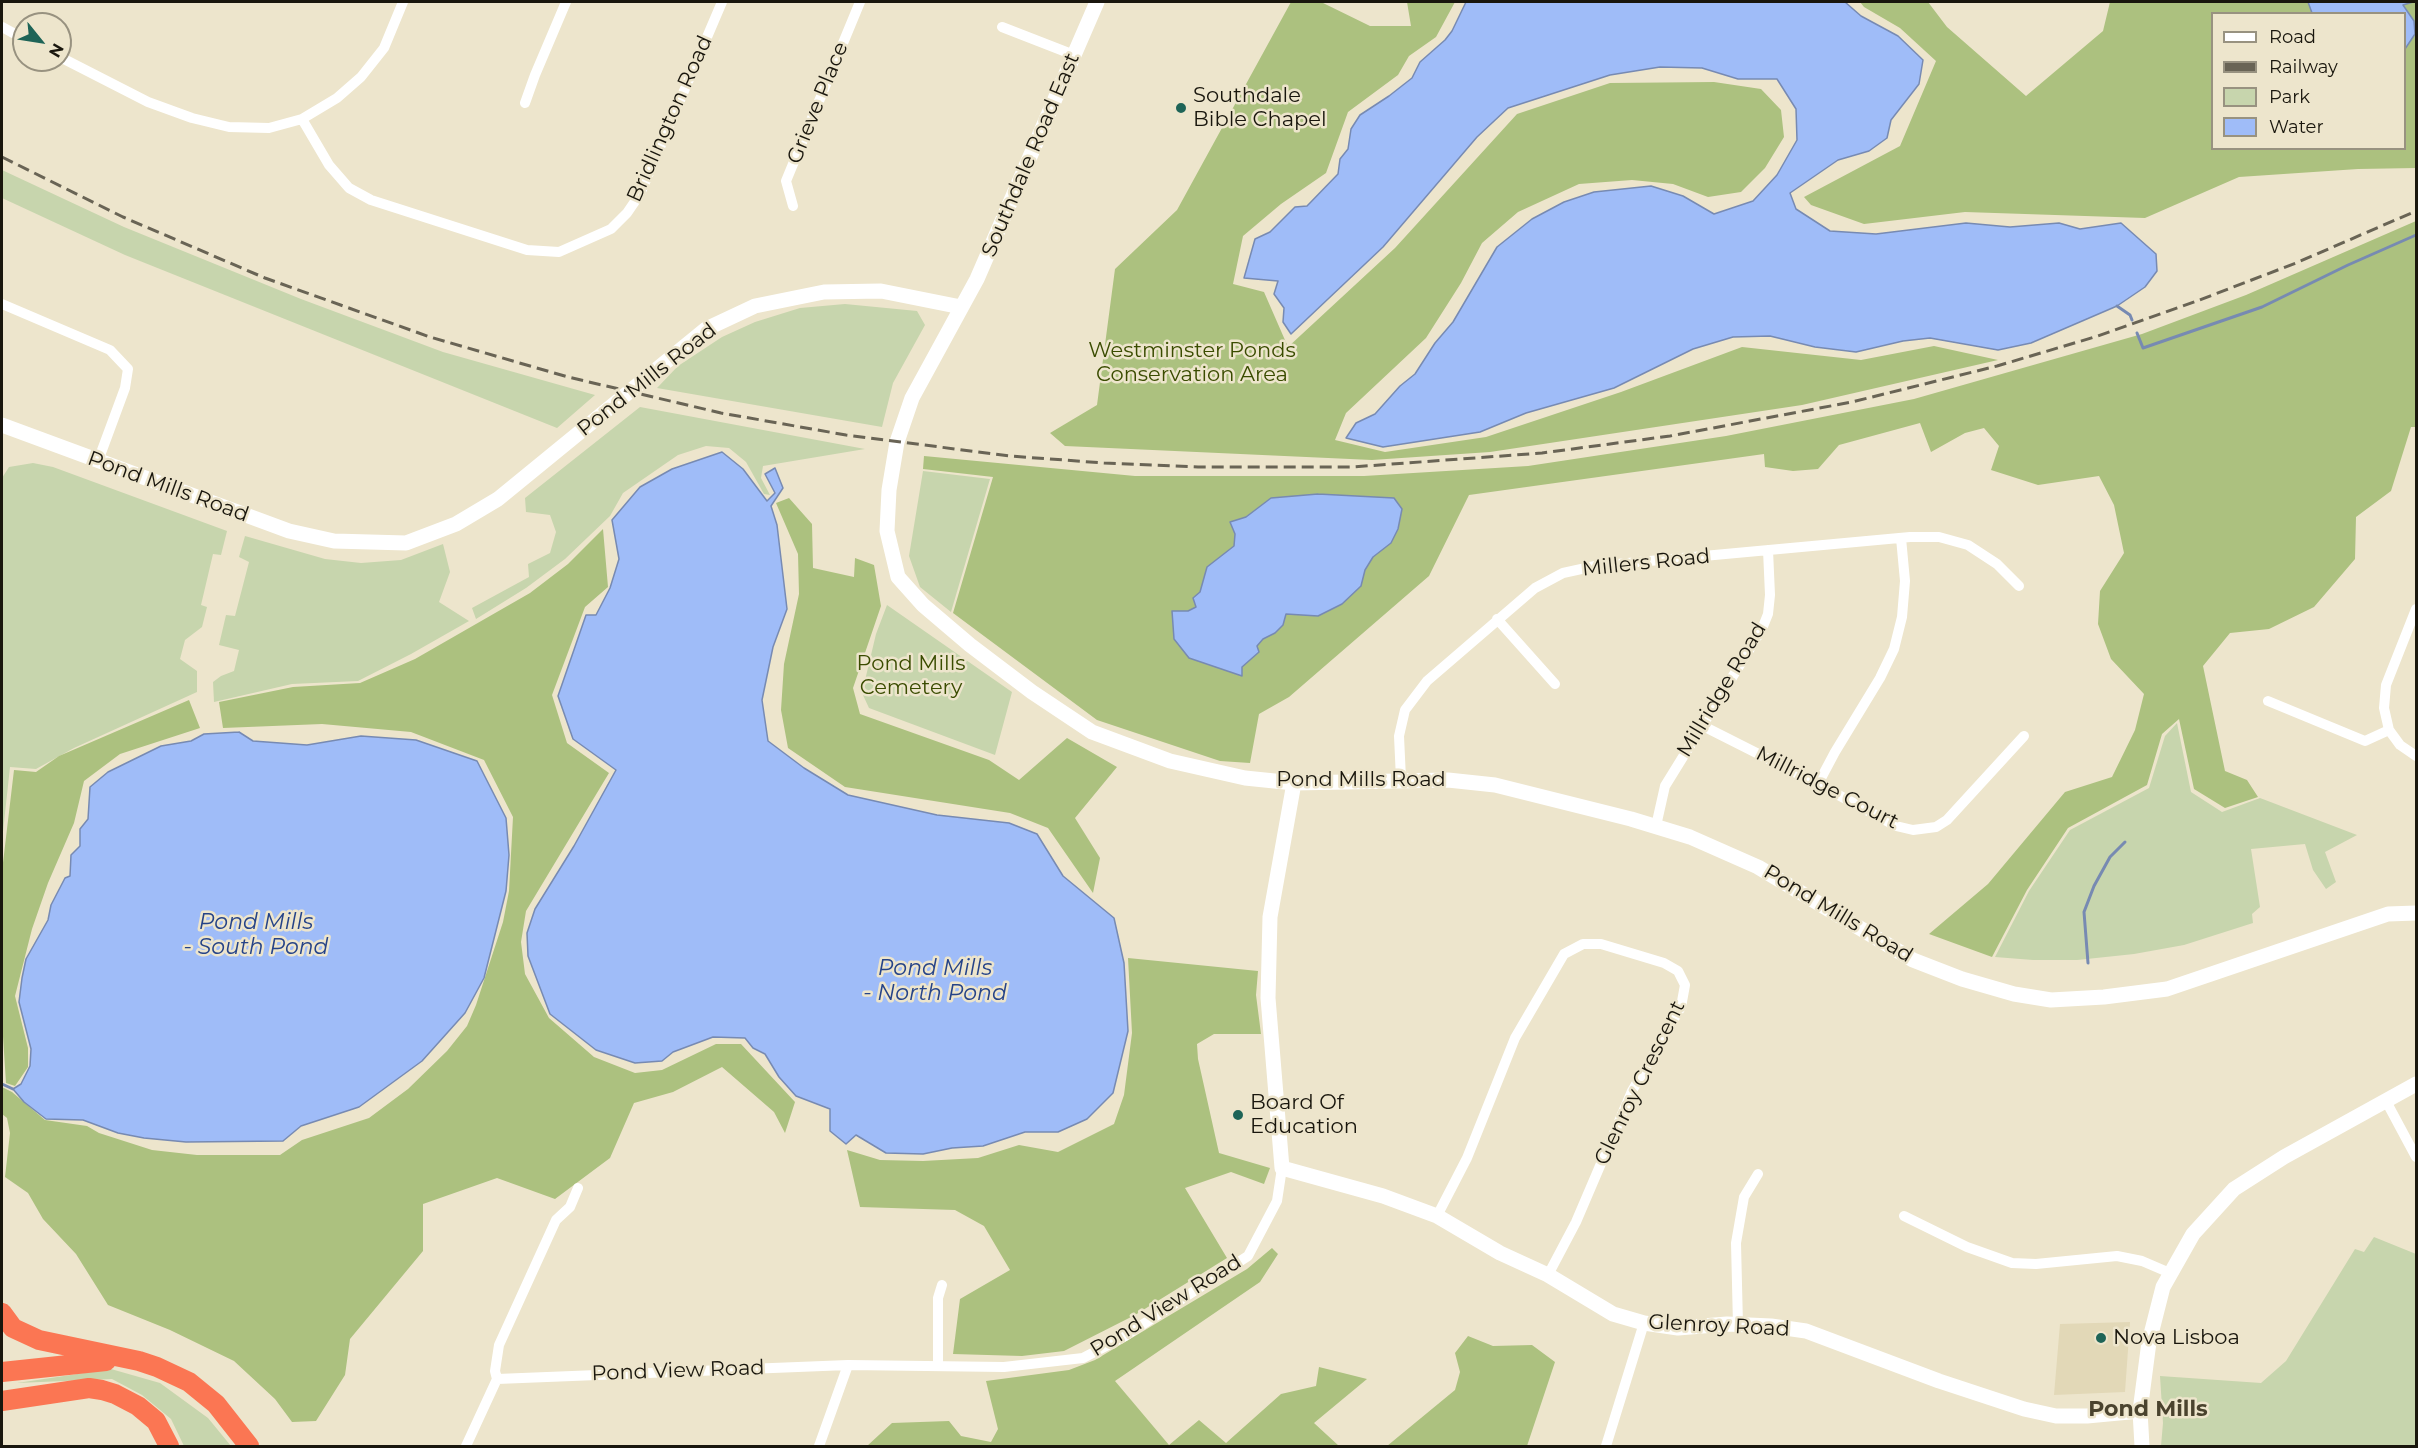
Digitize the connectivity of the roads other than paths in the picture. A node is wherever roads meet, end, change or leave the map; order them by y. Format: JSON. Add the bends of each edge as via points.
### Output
{"nodes":[{"id":1,"x":403,"y":2,"type":"edge"},
{"id":2,"x":566,"y":2,"type":"edge"},
{"id":3,"x":722,"y":2,"type":"edge"},
{"id":4,"x":860,"y":2,"type":"edge"},
{"id":5,"x":1097,"y":2,"type":"edge"},
{"id":6,"x":1002,"y":27,"type":"dead end"},
{"id":7,"x":1074,"y":55,"type":"junction"},
{"id":8,"x":72,"y":63,"type":"edge"},
{"id":9,"x":525,"y":103,"type":"dead end"},
{"id":10,"x":302,"y":119,"type":"junction"},
{"id":11,"x":793,"y":207,"type":"dead end"},
{"id":12,"x":2,"y":304,"type":"edge"},
{"id":13,"x":960,"y":307,"type":"junction"},
{"id":14,"x":6,"y":430,"type":"edge"},
{"id":15,"x":98,"y":461,"type":"junction"},
{"id":16,"x":1901,"y":538,"type":"junction"},
{"id":17,"x":1768,"y":550,"type":"junction"},
{"id":18,"x":2019,"y":586,"type":"dead end"},
{"id":19,"x":2416,"y":609,"type":"edge"},
{"id":20,"x":1497,"y":618,"type":"junction"},
{"id":21,"x":1555,"y":684,"type":"dead end"},
{"id":22,"x":2268,"y":701,"type":"dead end"},
{"id":23,"x":1703,"y":726,"type":"junction"},
{"id":24,"x":2389,"y":730,"type":"junction"},
{"id":25,"x":2024,"y":736,"type":"dead end"},
{"id":26,"x":2416,"y":756,"type":"edge"},
{"id":27,"x":1401,"y":779,"type":"junction"},
{"id":28,"x":1294,"y":783,"type":"junction"},
{"id":29,"x":1818,"y":784,"type":"junction"},
{"id":30,"x":1656,"y":826,"type":"junction"},
{"id":31,"x":2416,"y":913,"type":"edge"},
{"id":32,"x":2416,"y":1084,"type":"edge"},
{"id":33,"x":2386,"y":1101,"type":"junction"},
{"id":34,"x":2416,"y":1156,"type":"edge"},
{"id":35,"x":1282,"y":1168,"type":"junction"},
{"id":36,"x":1758,"y":1174,"type":"dead end"},
{"id":37,"x":578,"y":1188,"type":"dead end"},
{"id":38,"x":1437,"y":1216,"type":"junction"},
{"id":39,"x":1904,"y":1216,"type":"dead end"},
{"id":40,"x":2170,"y":1273,"type":"junction"},
{"id":41,"x":1548,"y":1275,"type":"junction"},
{"id":42,"x":942,"y":1285,"type":"dead end"},
{"id":43,"x":2,"y":1313,"type":"edge"},
{"id":44,"x":1644,"y":1323,"type":"junction"},
{"id":45,"x":1738,"y":1325,"type":"junction"},
{"id":46,"x":121,"y":1359,"type":"junction"},
{"id":47,"x":848,"y":1365,"type":"junction"},
{"id":48,"x":938,"y":1365,"type":"junction"},
{"id":49,"x":2,"y":1372,"type":"edge"},
{"id":50,"x":497,"y":1379,"type":"junction"},
{"id":51,"x":2,"y":1401,"type":"edge"},
{"id":52,"x":2140,"y":1411,"type":"junction"},
{"id":53,"x":170,"y":1446,"type":"edge"},
{"id":54,"x":249,"y":1446,"type":"edge"},
{"id":55,"x":466,"y":1446,"type":"edge"},
{"id":56,"x":819,"y":1446,"type":"edge"},
{"id":57,"x":1606,"y":1446,"type":"edge"},
{"id":58,"x":2142,"y":1446,"type":"edge"}],
"edges":[{"from":1,"to":10,"type":"street","via":[[384,48],[362,77]]},
{"from":2,"to":9,"type":"street"},
{"from":3,"to":10,"type":"street","name":"Bridlington Road","via":[[640,194],[611,229],[559,252],[527,250],[371,200],[349,188],[329,165]]},
{"from":4,"to":11,"type":"street","name":"Grieve Place","via":[[786,181]]},
{"from":5,"to":7,"type":"main road","name":"Southdale Road East"},
{"from":6,"to":7,"type":"street"},
{"from":7,"to":13,"type":"main road","name":"Southdale Road East","via":[[977,279]]},
{"from":8,"to":10,"type":"street","via":[[148,102],[229,127],[269,128]]},
{"from":12,"to":15,"type":"street","via":[[110,350],[128,369],[125,388]]},
{"from":13,"to":15,"type":"main road","name":"Pond Mills Road","via":[[881,291],[824,292],[755,306],[706,329],[498,499],[456,524],[406,543],[334,541],[289,531]]},
{"from":13,"to":28,"type":"main road","name":"Pond Mills Road","via":[[912,398],[897,442],[887,531],[898,577],[922,605],[970,645],[1092,732],[1170,761],[1245,778]]},
{"from":14,"to":15,"type":"main road","name":"Pond Mills Road"},
{"from":16,"to":17,"type":"street","name":"Millers Road"},
{"from":16,"to":18,"type":"street","name":"Millers Road","via":[[1939,537],[1968,545],[1997,564]]},
{"from":16,"to":29,"type":"street","via":[[1905,581],[1894,649]]},
{"from":17,"to":20,"type":"street","name":"Millers Road","via":[[1595,566],[1563,573],[1534,588]]},
{"from":17,"to":23,"type":"street","name":"Millridge Road","via":[[1768,614]]},
{"from":19,"to":24,"type":"street","via":[[2386,685],[2384,708]]},
{"from":20,"to":21,"type":"street"},
{"from":20,"to":27,"type":"street","name":"Millers Road","via":[[1426,681],[1405,710],[1399,736]]},
{"from":22,"to":24,"type":"street","via":[[2365,741]]},
{"from":23,"to":29,"type":"street","name":"Millridge Court"},
{"from":23,"to":30,"type":"street","name":"Millridge Road","via":[[1665,786]]},
{"from":24,"to":26,"type":"street","via":[[2400,745]]},
{"from":25,"to":29,"type":"street","name":"Millridge Court","via":[[1947,820],[1927,830],[1896,826]]},
{"from":27,"to":28,"type":"main road","name":"Pond Mills Road"},
{"from":27,"to":30,"type":"main road","name":"Pond Mills Road","via":[[1495,785]]},
{"from":28,"to":35,"type":"main road","name":"Pond View Road","via":[[1270,916],[1268,998]]},
{"from":30,"to":31,"type":"main road","name":"Pond Mills Road","via":[[1758,867],[1913,960],[2014,994],[2052,1000],[2167,989],[2388,914]]},
{"from":32,"to":33,"type":"main road"},
{"from":33,"to":34,"type":"street"},
{"from":33,"to":40,"type":"main road","via":[[2234,1189],[2193,1234]]},
{"from":35,"to":38,"type":"main road","name":"Glenroy Road","via":[[1383,1196]]},
{"from":35,"to":48,"type":"street","name":"Pond View Road","via":[[1277,1201],[1248,1256],[1125,1336],[1083,1358],[1004,1367]]},
{"from":36,"to":45,"type":"street","via":[[1744,1197],[1736,1243]]},
{"from":37,"to":50,"type":"street","via":[[570,1207],[556,1220],[499,1345]]},
{"from":38,"to":41,"type":"main road","name":"Glenroy Road","via":[[1500,1253]]},
{"from":38,"to":41,"type":"street","name":"Glenroy Crescent","via":[[1467,1158],[1515,1038],[1564,954],[1582,944],[1601,944],[1664,963],[1678,971],[1685,985],[1681,1007],[1632,1091],[1576,1222]]},
{"from":39,"to":40,"type":"street","via":[[2012,1263],[2117,1257],[2142,1261]]},
{"from":40,"to":52,"type":"main road","via":[[2149,1342]]},
{"from":41,"to":44,"type":"main road","name":"Glenroy Road","via":[[1613,1314]]},
{"from":42,"to":48,"type":"street","via":[[938,1298]]},
{"from":43,"to":46,"type":"highway","via":[[13,1328],[39,1340]]},
{"from":44,"to":45,"type":"main road","name":"Glenroy Road","via":[[1678,1328]]},
{"from":44,"to":57,"type":"street"},
{"from":45,"to":52,"type":"main road","name":"Glenroy Road","via":[[1806,1331],[1939,1382],[2056,1416]]},
{"from":46,"to":49,"type":"highway"},
{"from":46,"to":54,"type":"highway","via":[[157,1367],[189,1382],[216,1404]]},
{"from":47,"to":48,"type":"street","name":"Pond View Road"},
{"from":47,"to":50,"type":"street","name":"Pond View Road"},
{"from":47,"to":56,"type":"street"},
{"from":50,"to":55,"type":"street"},
{"from":51,"to":53,"type":"highway","via":[[89,1388],[102,1390],[138,1406],[156,1421]]},
{"from":52,"to":58,"type":"main road"}]}
